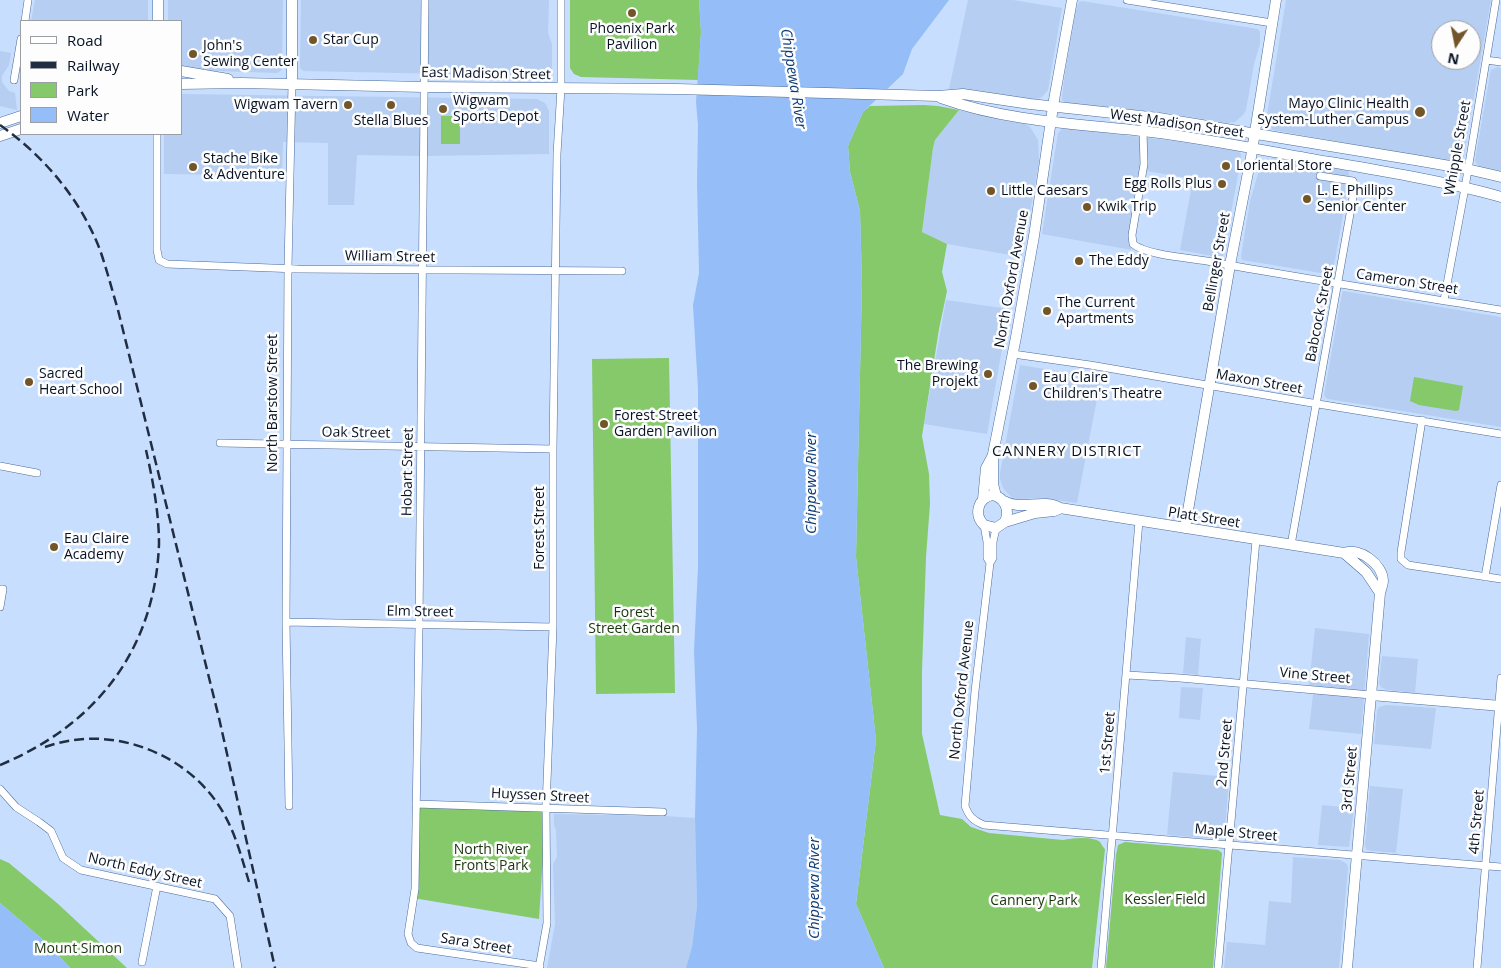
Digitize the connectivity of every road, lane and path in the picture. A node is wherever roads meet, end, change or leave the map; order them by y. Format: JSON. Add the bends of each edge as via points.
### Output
{"nodes":[{"id":1,"x":28,"y":0,"type":"edge"},
{"id":2,"x":158,"y":0,"type":"edge"},
{"id":3,"x":292,"y":0,"type":"edge"},
{"id":4,"x":425,"y":0,"type":"edge"},
{"id":5,"x":561,"y":0,"type":"edge"},
{"id":6,"x":1072,"y":0,"type":"edge"},
{"id":7,"x":1127,"y":0,"type":"edge"},
{"id":8,"x":1276,"y":0,"type":"edge"},
{"id":9,"x":1496,"y":0,"type":"edge"},
{"id":10,"x":1166,"y":3,"type":"edge"},
{"id":11,"x":24,"y":20,"type":"edge"},
{"id":12,"x":158,"y":20,"type":"edge"},
{"id":13,"x":1272,"y":23,"type":"junction"},
{"id":14,"x":20,"y":45,"type":"edge"},
{"id":15,"x":1486,"y":60,"type":"junction"},
{"id":16,"x":1501,"y":62,"type":"edge"},
{"id":17,"x":182,"y":71,"type":"edge"},
{"id":18,"x":14,"y":80,"type":"dead end"},
{"id":19,"x":241,"y":83,"type":"junction"},
{"id":20,"x":182,"y":84,"type":"edge"},
{"id":21,"x":292,"y":84,"type":"junction"},
{"id":22,"x":424,"y":87,"type":"junction"},
{"id":23,"x":561,"y":88,"type":"junction"},
{"id":24,"x":791,"y":93,"type":"joint"},
{"id":25,"x":938,"y":96,"type":"junction"},
{"id":26,"x":1052,"y":107,"type":"junction"},
{"id":27,"x":20,"y":116,"type":"edge"},
{"id":28,"x":1148,"y":117,"type":"junction"},
{"id":29,"x":1051,"y":120,"type":"junction"},
{"id":30,"x":0,"y":123,"type":"edge"},
{"id":31,"x":20,"y":129,"type":"edge"},
{"id":32,"x":1143,"y":131,"type":"junction"},
{"id":33,"x":1255,"y":134,"type":"junction"},
{"id":34,"x":156,"y":135,"type":"edge"},
{"id":35,"x":0,"y":136,"type":"edge"},
{"id":36,"x":1253,"y":148,"type":"junction"},
{"id":37,"x":1467,"y":169,"type":"junction"},
{"id":38,"x":1320,"y":176,"type":"dead end"},
{"id":39,"x":1501,"y":177,"type":"edge"},
{"id":40,"x":1465,"y":188,"type":"junction"},
{"id":41,"x":1501,"y":197,"type":"edge"},
{"id":42,"x":1230,"y":266,"type":"junction"},
{"id":43,"x":288,"y":268,"type":"junction"},
{"id":44,"x":422,"y":270,"type":"junction"},
{"id":45,"x":556,"y":271,"type":"junction"},
{"id":46,"x":622,"y":272,"type":"dead end"},
{"id":47,"x":1338,"y":283,"type":"junction"},
{"id":48,"x":1444,"y":300,"type":"junction"},
{"id":49,"x":1501,"y":310,"type":"edge"},
{"id":50,"x":1013,"y":354,"type":"junction"},
{"id":51,"x":1208,"y":386,"type":"junction"},
{"id":52,"x":1316,"y":404,"type":"junction"},
{"id":53,"x":1422,"y":420,"type":"junction"},
{"id":54,"x":1501,"y":434,"type":"edge"},
{"id":55,"x":220,"y":443,"type":"dead end"},
{"id":56,"x":287,"y":444,"type":"junction"},
{"id":57,"x":421,"y":447,"type":"junction"},
{"id":58,"x":553,"y":449,"type":"junction"},
{"id":59,"x":993,"y":454,"type":"junction"},
{"id":60,"x":0,"y":466,"type":"edge"},
{"id":61,"x":37,"y":473,"type":"dead end"},
{"id":62,"x":1501,"y":485,"type":"edge"},
{"id":63,"x":1000,"y":498,"type":"junction"},
{"id":64,"x":983,"y":499,"type":"junction"},
{"id":65,"x":1060,"y":508,"type":"junction"},
{"id":66,"x":1139,"y":521,"type":"junction"},
{"id":67,"x":984,"y":525,"type":"junction"},
{"id":68,"x":1000,"y":525,"type":"junction"},
{"id":69,"x":1185,"y":528,"type":"junction"},
{"id":70,"x":1256,"y":540,"type":"junction"},
{"id":71,"x":1291,"y":545,"type":"junction"},
{"id":72,"x":1344,"y":553,"type":"junction"},
{"id":73,"x":990,"y":563,"type":"junction"},
{"id":74,"x":1375,"y":564,"type":"joint"},
{"id":75,"x":1485,"y":577,"type":"junction"},
{"id":76,"x":1501,"y":579,"type":"edge"},
{"id":77,"x":2,"y":589,"type":"edge"},
{"id":78,"x":1380,"y":592,"type":"junction"},
{"id":79,"x":0,"y":607,"type":"edge"},
{"id":80,"x":286,"y":622,"type":"junction"},
{"id":81,"x":419,"y":625,"type":"junction"},
{"id":82,"x":553,"y":627,"type":"junction"},
{"id":83,"x":1126,"y":675,"type":"junction"},
{"id":84,"x":1501,"y":678,"type":"edge"},
{"id":85,"x":1243,"y":684,"type":"junction"},
{"id":86,"x":1372,"y":695,"type":"junction"},
{"id":87,"x":1500,"y":706,"type":"edge"},
{"id":88,"x":0,"y":789,"type":"edge"},
{"id":89,"x":416,"y":804,"type":"junction"},
{"id":90,"x":289,"y":806,"type":"dead end"},
{"id":91,"x":546,"y":808,"type":"junction"},
{"id":92,"x":663,"y":812,"type":"dead end"},
{"id":93,"x":971,"y":819,"type":"joint"},
{"id":94,"x":1112,"y":835,"type":"junction"},
{"id":95,"x":1229,"y":845,"type":"junction"},
{"id":96,"x":1357,"y":856,"type":"junction"},
{"id":97,"x":1486,"y":866,"type":"junction"},
{"id":98,"x":1501,"y":867,"type":"edge"},
{"id":99,"x":157,"y":886,"type":"junction"},
{"id":100,"x":411,"y":943,"type":"joint"},
{"id":101,"x":142,"y":962,"type":"dead end"},
{"id":102,"x":539,"y":967,"type":"edge"},
{"id":103,"x":238,"y":968,"type":"edge"},
{"id":104,"x":1101,"y":968,"type":"edge"},
{"id":105,"x":1218,"y":968,"type":"edge"},
{"id":106,"x":1347,"y":968,"type":"edge"},
{"id":107,"x":1477,"y":968,"type":"edge"}],
"edges":[{"from":1,"to":11,"type":"street"},
{"from":2,"to":12,"type":"main road"},
{"from":3,"to":21,"type":"main road","name":"North Barstow Street"},
{"from":4,"to":22,"type":"street","name":"Hobart Street"},
{"from":5,"to":23,"type":"street","name":"Forest Street"},
{"from":6,"to":26,"type":"main road","name":"North Oxford Avenue"},
{"from":7,"to":10,"type":"street"},
{"from":8,"to":13,"type":"main road","name":"Bellinger Street"},
{"from":9,"to":15,"type":"street","name":"Whipple Street"},
{"from":10,"to":13,"type":"street"},
{"from":13,"to":33,"type":"main road","name":"Bellinger Street"},
{"from":14,"to":18,"type":"street"},
{"from":15,"to":16,"type":"street"},
{"from":15,"to":37,"type":"street","name":"Whipple Street"},
{"from":17,"to":19,"type":"main road"},
{"from":19,"to":20,"type":"main road","name":"East Madison Street"},
{"from":19,"to":21,"type":"main road","name":"East Madison Street"},
{"from":21,"to":22,"type":"main road","name":"East Madison Street"},
{"from":21,"to":43,"type":"street","name":"North Barstow Street"},
{"from":22,"to":23,"type":"main road","name":"East Madison Street"},
{"from":22,"to":44,"type":"street","name":"Hobart Street"},
{"from":23,"to":24,"type":"main road","name":"East Madison Street"},
{"from":23,"to":45,"type":"street","name":"Forest Street"},
{"from":24,"to":25,"type":"main road","name":"West Madison Street"},
{"from":25,"to":26,"type":"main road","name":"West Madison Street","via":[[963,94]]},
{"from":25,"to":29,"type":"main road","name":"West Madison Street","via":[[983,110]]},
{"from":26,"to":28,"type":"main road","name":"West Madison Street"},
{"from":26,"to":29,"type":"main road","name":"North Oxford Avenue"},
{"from":27,"to":30,"type":"main road"},
{"from":28,"to":32,"type":"street"},
{"from":28,"to":33,"type":"main road","name":"West Madison Street"},
{"from":29,"to":32,"type":"main road","name":"West Madison Street"},
{"from":29,"to":50,"type":"main road","name":"North Oxford Avenue"},
{"from":31,"to":35,"type":"main road"},
{"from":32,"to":36,"type":"main road","name":"West Madison Street"},
{"from":32,"to":42,"type":"street","name":"Cameron Street","via":[[1144,164],[1133,244],[1152,252]]},
{"from":33,"to":36,"type":"main road","name":"Bellinger Street"},
{"from":33,"to":37,"type":"main road","name":"West Madison Street"},
{"from":34,"to":43,"type":"street","name":"William Street","via":[[159,260],[167,264]]},
{"from":36,"to":40,"type":"main road","name":"West Madison Street"},
{"from":36,"to":42,"type":"main road","name":"Bellinger Street"},
{"from":37,"to":39,"type":"main road","name":"West Madison Street"},
{"from":37,"to":40,"type":"street","name":"Whipple Street"},
{"from":38,"to":47,"type":"street","name":"Babcock Street","via":[[1355,184]]},
{"from":40,"to":41,"type":"main road","name":"West Madison Street"},
{"from":40,"to":48,"type":"street","name":"Whipple Street"},
{"from":42,"to":47,"type":"street","name":"Cameron Street"},
{"from":42,"to":51,"type":"main road","name":"Bellinger Street"},
{"from":43,"to":44,"type":"street","name":"William Street"},
{"from":43,"to":56,"type":"street","name":"North Barstow Street"},
{"from":44,"to":45,"type":"street","name":"William Street"},
{"from":44,"to":57,"type":"street","name":"Hobart Street"},
{"from":45,"to":46,"type":"street","name":"William Street"},
{"from":45,"to":58,"type":"street","name":"Forest Street"},
{"from":47,"to":48,"type":"street","name":"Cameron Street"},
{"from":47,"to":52,"type":"street","name":"Babcock Street"},
{"from":48,"to":49,"type":"street","name":"Cameron Street"},
{"from":50,"to":51,"type":"street","name":"Maxon Street"},
{"from":50,"to":59,"type":"main road","name":"North Oxford Avenue"},
{"from":51,"to":52,"type":"street","name":"Maxon Street"},
{"from":51,"to":69,"type":"main road","name":"Bellinger Street"},
{"from":52,"to":53,"type":"street","name":"Maxon Street"},
{"from":52,"to":71,"type":"street","name":"Babcock Street"},
{"from":53,"to":54,"type":"street","name":"Maxon Street"},
{"from":53,"to":75,"type":"street","via":[[1401,558],[1408,565]]},
{"from":55,"to":56,"type":"street","name":"Oak Street"},
{"from":56,"to":57,"type":"street","name":"Oak Street"},
{"from":56,"to":80,"type":"street","name":"North Barstow Street"},
{"from":57,"to":58,"type":"street","name":"Oak Street"},
{"from":57,"to":81,"type":"street","name":"Hobart Street"},
{"from":58,"to":82,"type":"street","name":"Forest Street"},
{"from":59,"to":63,"type":"main road","name":"North Oxford Avenue","via":[[993,484]]},
{"from":59,"to":64,"type":"main road","name":"North Oxford Avenue","via":[[986,468]]},
{"from":60,"to":61,"type":"street"},
{"from":62,"to":75,"type":"street"},
{"from":63,"to":64,"type":"main road","via":[[987,496]]},
{"from":63,"to":65,"type":"main road","name":"Platt Street","via":[[1009,504],[1054,504]]},
{"from":63,"to":68,"type":"main road","via":[[1007,512]]},
{"from":64,"to":67,"type":"main road","via":[[978,516]]},
{"from":65,"to":66,"type":"main road","name":"Platt Street"},
{"from":65,"to":68,"type":"main road","name":"Platt Street","via":[[1035,512]]},
{"from":66,"to":69,"type":"main road","name":"Platt Street"},
{"from":66,"to":83,"type":"street","name":"1st Street"},
{"from":67,"to":68,"type":"main road"},
{"from":67,"to":73,"type":"street","name":"North Oxford Avenue"},
{"from":68,"to":73,"type":"street","name":"North Oxford Avenue"},
{"from":69,"to":70,"type":"main road","name":"Platt Street"},
{"from":70,"to":71,"type":"main road","name":"Platt Street"},
{"from":70,"to":85,"type":"street","name":"2nd Street"},
{"from":71,"to":72,"type":"main road","name":"Platt Street"},
{"from":72,"to":74,"type":"main road","name":"Platt Street","via":[[1361,553]]},
{"from":72,"to":78,"type":"main road","via":[[1366,572]]},
{"from":73,"to":93,"type":"street","name":"North Oxford Avenue","via":[[965,806]]},
{"from":74,"to":78,"type":"main road","name":"3rd Street","via":[[1384,581]]},
{"from":75,"to":76,"type":"street"},
{"from":77,"to":79,"type":"street"},
{"from":78,"to":86,"type":"main road","name":"3rd Street"},
{"from":80,"to":81,"type":"street","name":"Elm Street"},
{"from":80,"to":90,"type":"street","name":"North Barstow Street"},
{"from":81,"to":82,"type":"street","name":"Elm Street"},
{"from":81,"to":89,"type":"street","name":"Hobart Street"},
{"from":82,"to":91,"type":"street","name":"Forest Street"},
{"from":83,"to":85,"type":"street","name":"Vine Street"},
{"from":83,"to":94,"type":"street","name":"1st Street"},
{"from":84,"to":87,"type":"street","name":"4th Street"},
{"from":85,"to":86,"type":"street","name":"Vine Street"},
{"from":85,"to":95,"type":"street","name":"2nd Street"},
{"from":86,"to":87,"type":"main road","name":"Vine Street"},
{"from":86,"to":96,"type":"main road","name":"3rd Street"},
{"from":87,"to":97,"type":"street","name":"4th Street"},
{"from":88,"to":99,"type":"street","name":"North Eddy Street","via":[[16,807],[51,831],[63,858],[81,870]]},
{"from":89,"to":91,"type":"street","name":"Huyssen Street"},
{"from":89,"to":100,"type":"street","name":"Hobart Street","via":[[415,889],[408,934]]},
{"from":91,"to":92,"type":"street","name":"Huyssen Street"},
{"from":91,"to":102,"type":"street","name":"Forest Street","via":[[547,923]]},
{"from":93,"to":94,"type":"street","name":"Maple Street","via":[[984,825]]},
{"from":94,"to":95,"type":"street","name":"Maple Street"},
{"from":94,"to":104,"type":"street","name":"1st Street"},
{"from":95,"to":96,"type":"street","name":"Maple Street"},
{"from":95,"to":105,"type":"street","name":"2nd Street"},
{"from":96,"to":97,"type":"street","name":"Maple Street"},
{"from":96,"to":106,"type":"main road","name":"3rd Street"},
{"from":97,"to":98,"type":"street","name":"Maple Street"},
{"from":97,"to":107,"type":"street","name":"4th Street"},
{"from":99,"to":101,"type":"street"},
{"from":99,"to":103,"type":"street","name":"North Eddy Street","via":[[215,899],[230,916]]},
{"from":100,"to":102,"type":"street","name":"Sara Street","via":[[417,948]]}]}
